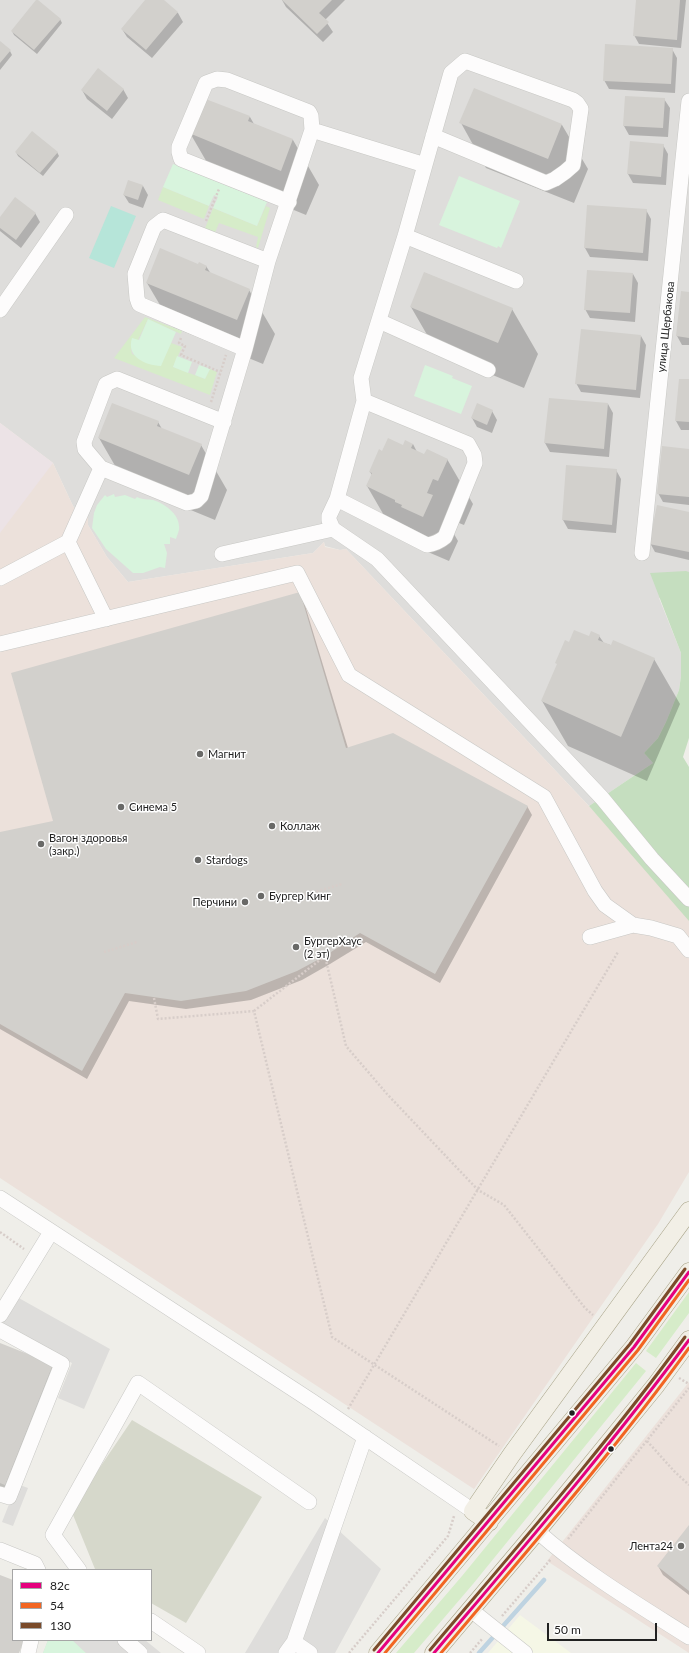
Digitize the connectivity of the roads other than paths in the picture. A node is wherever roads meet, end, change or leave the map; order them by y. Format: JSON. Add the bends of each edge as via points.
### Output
{"nodes":[{"id":1,"x":689,"y":101,"type":"edge"},
{"id":2,"x":312,"y":130,"type":"junction"},
{"id":3,"x":433,"y":136,"type":"junction"},
{"id":4,"x":425,"y":165,"type":"junction"},
{"id":5,"x":289,"y":202,"type":"junction"},
{"id":6,"x":66,"y":215,"type":"dead end"},
{"id":7,"x":405,"y":236,"type":"junction"},
{"id":8,"x":268,"y":261,"type":"junction"},
{"id":9,"x":516,"y":282,"type":"dead end"},
{"id":10,"x":0,"y":310,"type":"edge"},
{"id":11,"x":379,"y":321,"type":"junction"},
{"id":12,"x":245,"y":349,"type":"junction"},
{"id":13,"x":488,"y":370,"type":"dead end"},
{"id":14,"x":364,"y":401,"type":"junction"},
{"id":15,"x":224,"y":422,"type":"junction"},
{"id":16,"x":101,"y":468,"type":"junction"},
{"id":17,"x":337,"y":499,"type":"junction"},
{"id":18,"x":333,"y":529,"type":"junction"},
{"id":19,"x":68,"y":542,"type":"junction"},
{"id":20,"x":642,"y":553,"type":"dead end"},
{"id":21,"x":222,"y":554,"type":"dead end"},
{"id":22,"x":0,"y":578,"type":"edge"},
{"id":23,"x":106,"y":619,"type":"junction"},
{"id":24,"x":0,"y":644,"type":"edge"},
{"id":25,"x":689,"y":899,"type":"edge"},
{"id":26,"x":633,"y":925,"type":"junction"},
{"id":27,"x":590,"y":937,"type":"dead end"},
{"id":28,"x":689,"y":950,"type":"edge"},
{"id":29,"x":0,"y":1198,"type":"edge"},
{"id":30,"x":689,"y":1211,"type":"edge"},
{"id":31,"x":51,"y":1232,"type":"junction"},
{"id":32,"x":689,"y":1272,"type":"edge"},
{"id":33,"x":0,"y":1314,"type":"edge"},
{"id":34,"x":0,"y":1330,"type":"edge"},
{"id":35,"x":689,"y":1340,"type":"edge"},
{"id":36,"x":364,"y":1437,"type":"junction"},
{"id":37,"x":0,"y":1494,"type":"edge"},
{"id":38,"x":309,"y":1502,"type":"dead end"},
{"id":39,"x":474,"y":1511,"type":"junction"},
{"id":40,"x":489,"y":1522,"type":"junction"},
{"id":41,"x":537,"y":1532,"type":"junction"},
{"id":42,"x":0,"y":1550,"type":"edge"},
{"id":43,"x":38,"y":1569,"type":"edge"},
{"id":44,"x":78,"y":1569,"type":"edge"},
{"id":45,"x":471,"y":1610,"type":"junction"},
{"id":46,"x":152,"y":1622,"type":"edge"},
{"id":47,"x":689,"y":1637,"type":"edge"},
{"id":48,"x":31,"y":1641,"type":"edge"},
{"id":49,"x":126,"y":1641,"type":"edge"},
{"id":50,"x":290,"y":1647,"type":"edge"},
{"id":51,"x":28,"y":1653,"type":"edge"},
{"id":52,"x":140,"y":1653,"type":"edge"},
{"id":53,"x":198,"y":1653,"type":"edge"},
{"id":54,"x":310,"y":1653,"type":"edge"},
{"id":55,"x":378,"y":1653,"type":"edge"},
{"id":56,"x":434,"y":1653,"type":"edge"},
{"id":57,"x":525,"y":1653,"type":"edge"}],
"edges":[{"from":1,"to":20,"type":"street","name":"улица Щербакова"},
{"from":2,"to":4,"type":"street"},
{"from":2,"to":5,"type":"street"},
{"from":2,"to":5,"type":"street","via":[[309,112],[227,80],[217,79],[206,83],[182,140],[179,152],[181,159]]},
{"from":3,"to":3,"type":"street","via":[[451,73],[465,61],[573,100],[581,109],[572,165],[555,180],[546,183]]},
{"from":3,"to":4,"type":"street"},
{"from":4,"to":7,"type":"street"},
{"from":5,"to":8,"type":"street"},
{"from":6,"to":10,"type":"street"},
{"from":7,"to":9,"type":"street"},
{"from":7,"to":11,"type":"street"},
{"from":8,"to":12,"type":"street"},
{"from":8,"to":12,"type":"street","via":[[163,220],[154,227],[135,274],[139,304]]},
{"from":11,"to":13,"type":"street"},
{"from":11,"to":14,"type":"street","via":[[361,378]]},
{"from":12,"to":15,"type":"street"},
{"from":14,"to":17,"type":"street"},
{"from":14,"to":17,"type":"street","via":[[468,444],[475,463],[445,537],[431,545]]},
{"from":15,"to":16,"type":"street","via":[[201,496],[196,501],[187,503]]},
{"from":15,"to":16,"type":"street","via":[[117,379],[110,381],[106,384],[84,442],[85,449]]},
{"from":16,"to":19,"type":"street"},
{"from":17,"to":18,"type":"street","via":[[329,516]]},
{"from":18,"to":21,"type":"street"},
{"from":18,"to":25,"type":"street","via":[[377,559],[602,798]]},
{"from":19,"to":22,"type":"street"},
{"from":19,"to":23,"type":"street"},
{"from":23,"to":24,"type":"street"},
{"from":23,"to":26,"type":"street","via":[[298,573],[349,675],[544,797],[595,891],[605,905]]},
{"from":26,"to":27,"type":"street"},
{"from":26,"to":28,"type":"street","via":[[678,936]]},
{"from":29,"to":31,"type":"street"},
{"from":30,"to":39,"type":"main road","via":[[512,1454]]},
{"from":31,"to":33,"type":"street"},
{"from":31,"to":36,"type":"street"},
{"from":32,"to":40,"type":"main road","via":[[634,1347]]},
{"from":34,"to":37,"type":"street","via":[[62,1364],[9,1497]]},
{"from":35,"to":41,"type":"main road","via":[[656,1385]]},
{"from":36,"to":39,"type":"street"},
{"from":36,"to":50,"type":"street"},
{"from":38,"to":44,"type":"street","via":[[138,1383],[53,1535]]},
{"from":39,"to":40,"type":"main road"},
{"from":40,"to":55,"type":"main road"},
{"from":41,"to":45,"type":"main road"},
{"from":41,"to":47,"type":"street","via":[[615,1590]]},
{"from":42,"to":43,"type":"street","via":[[35,1564]]},
{"from":45,"to":56,"type":"main road"},
{"from":45,"to":57,"type":"street"},
{"from":46,"to":53,"type":"street"},
{"from":48,"to":51,"type":"street"},
{"from":49,"to":52,"type":"street"},
{"from":50,"to":54,"type":"street"}]}
